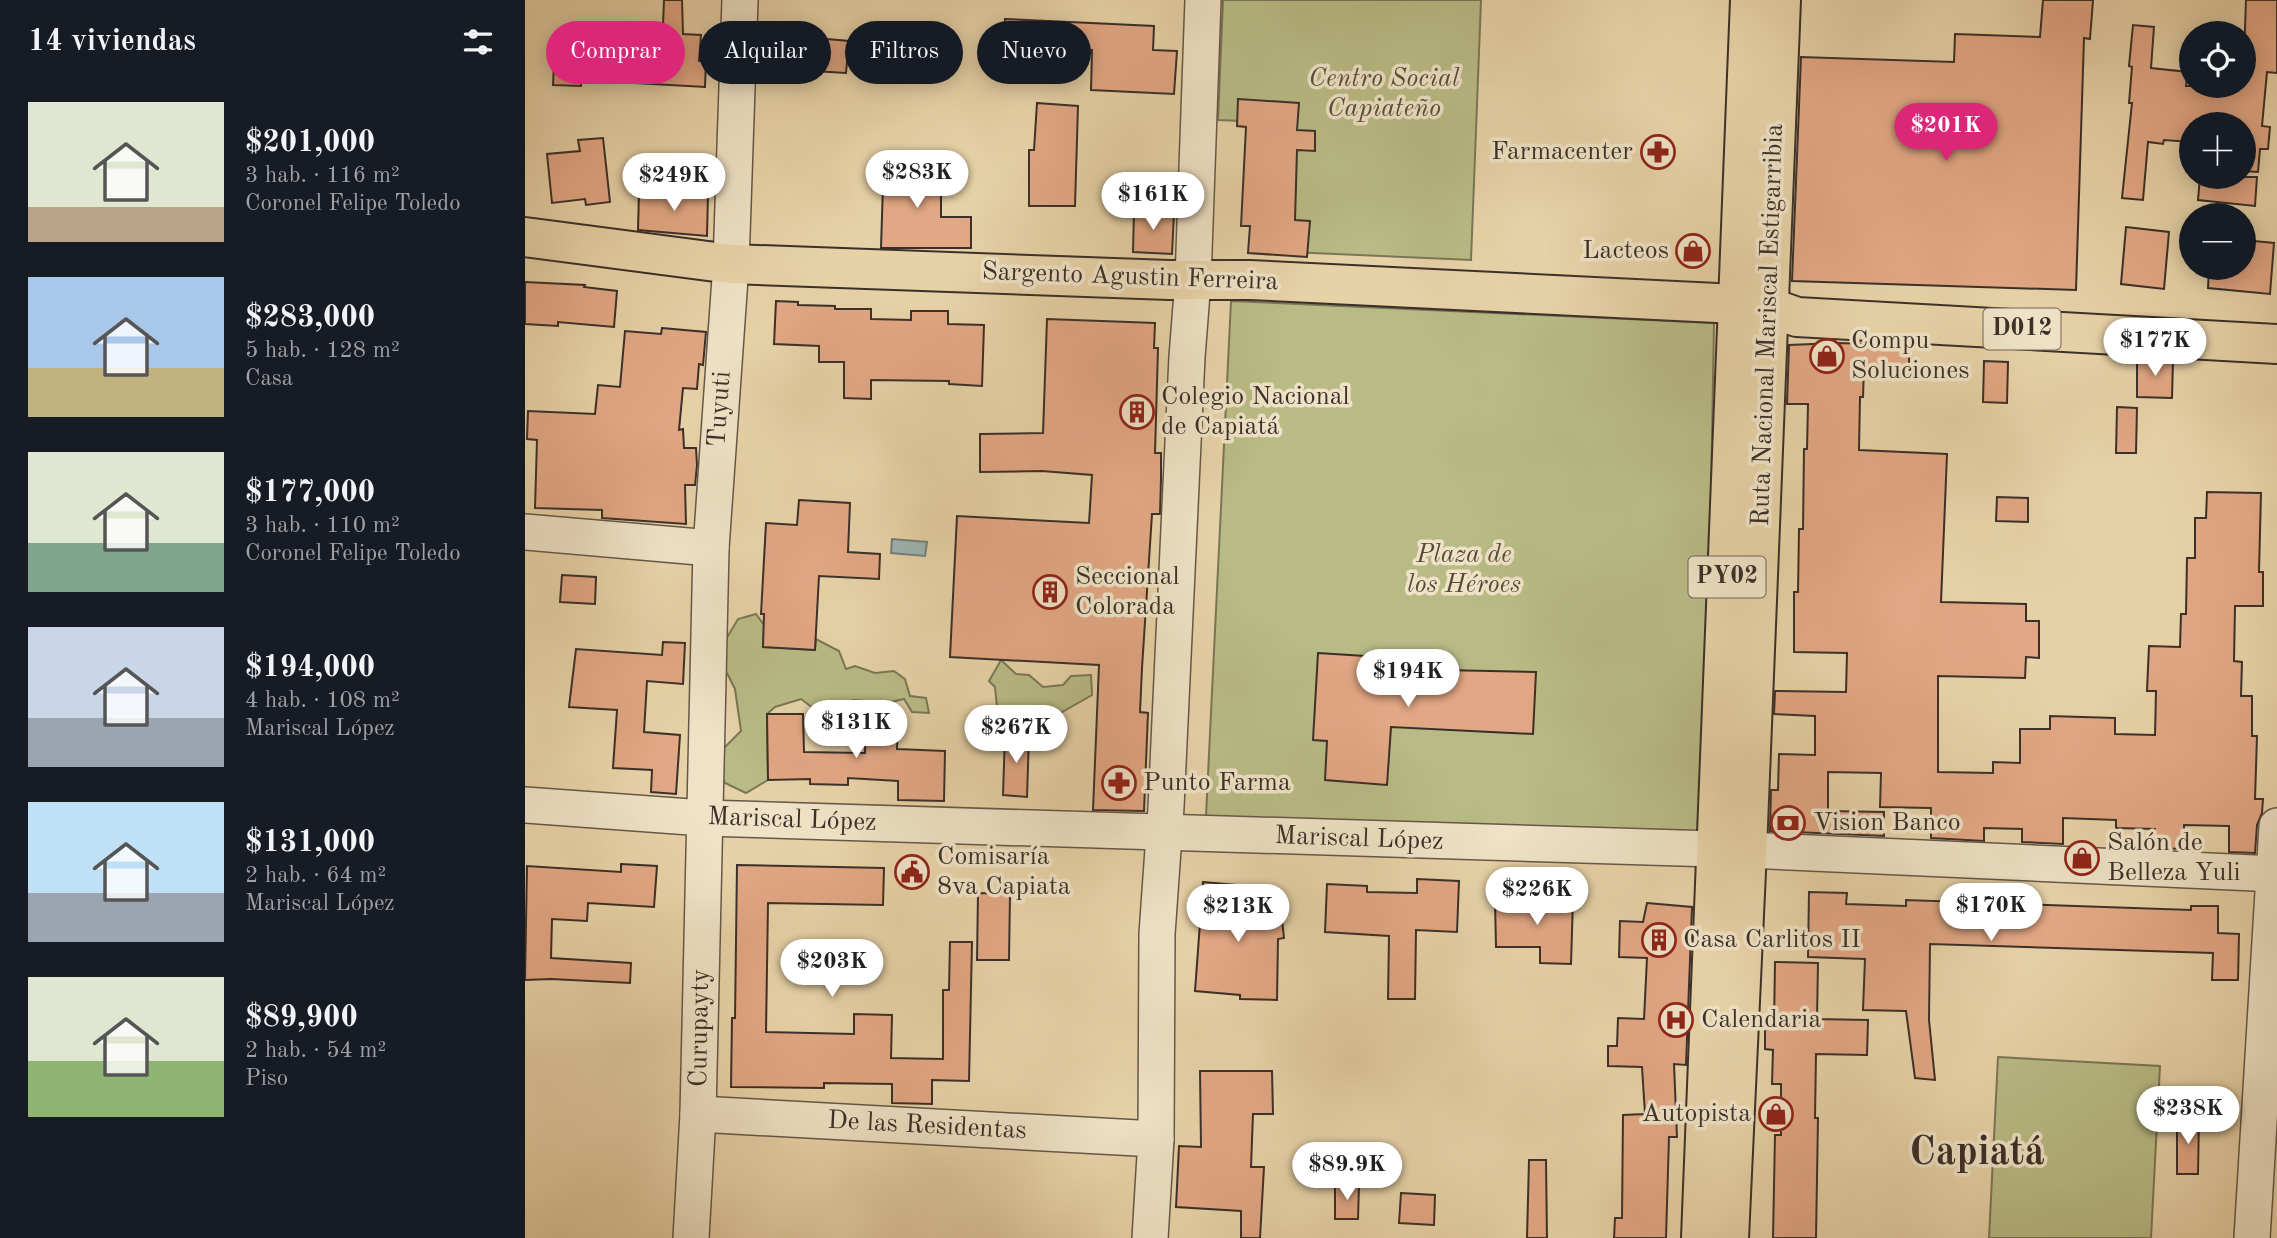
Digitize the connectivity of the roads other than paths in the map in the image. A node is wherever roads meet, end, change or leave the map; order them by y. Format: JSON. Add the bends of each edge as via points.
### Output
{"nodes":[{"id":1,"x":740,"y":0,"type":"edge"},
{"id":2,"x":1202,"y":0,"type":"edge"},
{"id":3,"x":1750,"y":0,"type":"edge"},
{"id":4,"x":1781,"y":0,"type":"edge"},
{"id":5,"x":525,"y":237,"type":"edge"},
{"id":6,"x":731,"y":264,"type":"junction"},
{"id":7,"x":1193,"y":280,"type":"junction"},
{"id":8,"x":1753,"y":306,"type":"junction"},
{"id":9,"x":2277,"y":321,"type":"edge"},
{"id":10,"x":2277,"y":344,"type":"edge"},
{"id":11,"x":525,"y":532,"type":"edge"},
{"id":12,"x":711,"y":548,"type":"junction"},
{"id":13,"x":525,"y":805,"type":"edge"},
{"id":14,"x":704,"y":818,"type":"junction"},
{"id":15,"x":2277,"y":826,"type":"edge"},
{"id":16,"x":1164,"y":833,"type":"junction"},
{"id":17,"x":1732,"y":850,"type":"junction"},
{"id":18,"x":2276,"y":874,"type":"edge"},
{"id":19,"x":698,"y":1114,"type":"junction"},
{"id":20,"x":1156,"y":1139,"type":"junction"},
{"id":21,"x":691,"y":1238,"type":"edge"},
{"id":22,"x":1150,"y":1238,"type":"edge"},
{"id":23,"x":1701,"y":1238,"type":"edge"},
{"id":24,"x":1729,"y":1238,"type":"edge"},
{"id":25,"x":2252,"y":1238,"type":"edge"}],
"edges":[{"from":1,"to":6,"type":"street","name":"Tuyuti"},
{"from":2,"to":7,"type":"street"},
{"from":3,"to":8,"type":"main road","name":"Ruta Nacional Mariscal Estigarribia","number":"PY02"},
{"from":4,"to":8,"type":"main road","name":"Ruta Nacional Mariscal Estigarribia","number":"PY02"},
{"from":5,"to":6,"type":"main road","name":"Sargento Agustin Ferreira","number":"D012"},
{"from":6,"to":7,"type":"main road","name":"Sargento Agustin Ferreira","number":"D012"},
{"from":6,"to":12,"type":"street","name":"Tuyuti"},
{"from":7,"to":8,"type":"main road","name":"Sargento Agustin Ferreira","number":"D012"},
{"from":7,"to":16,"type":"street"},
{"from":8,"to":9,"type":"main road","number":"D012","via":[[1799,301]]},
{"from":8,"to":10,"type":"main road","number":"D012","via":[[1797,317]]},
{"from":8,"to":17,"type":"main road","name":"Ruta Nacional Mariscal Estigarribia","number":"PY02"},
{"from":11,"to":12,"type":"street"},
{"from":12,"to":14,"type":"street","name":"Tuyuti"},
{"from":13,"to":14,"type":"street","name":"Mariscal López"},
{"from":14,"to":16,"type":"street","name":"Mariscal López"},
{"from":14,"to":19,"type":"street","name":"Curupayty"},
{"from":15,"to":18,"type":"street"},
{"from":16,"to":17,"type":"street","name":"Mariscal López"},
{"from":16,"to":20,"type":"street","via":[[1157,934]]},
{"from":17,"to":18,"type":"street","name":"Mariscal López"},
{"from":17,"to":23,"type":"main road","name":"Ruta Nacional Mariscal Estigarribia","number":"PY02"},
{"from":17,"to":24,"type":"main road","name":"Ruta Nacional Mariscal Estigarribia","number":"PY02"},
{"from":18,"to":25,"type":"street"},
{"from":19,"to":20,"type":"street","name":"De las Residentas"},
{"from":19,"to":21,"type":"street","name":"Curupayty"},
{"from":20,"to":22,"type":"street"}]}
